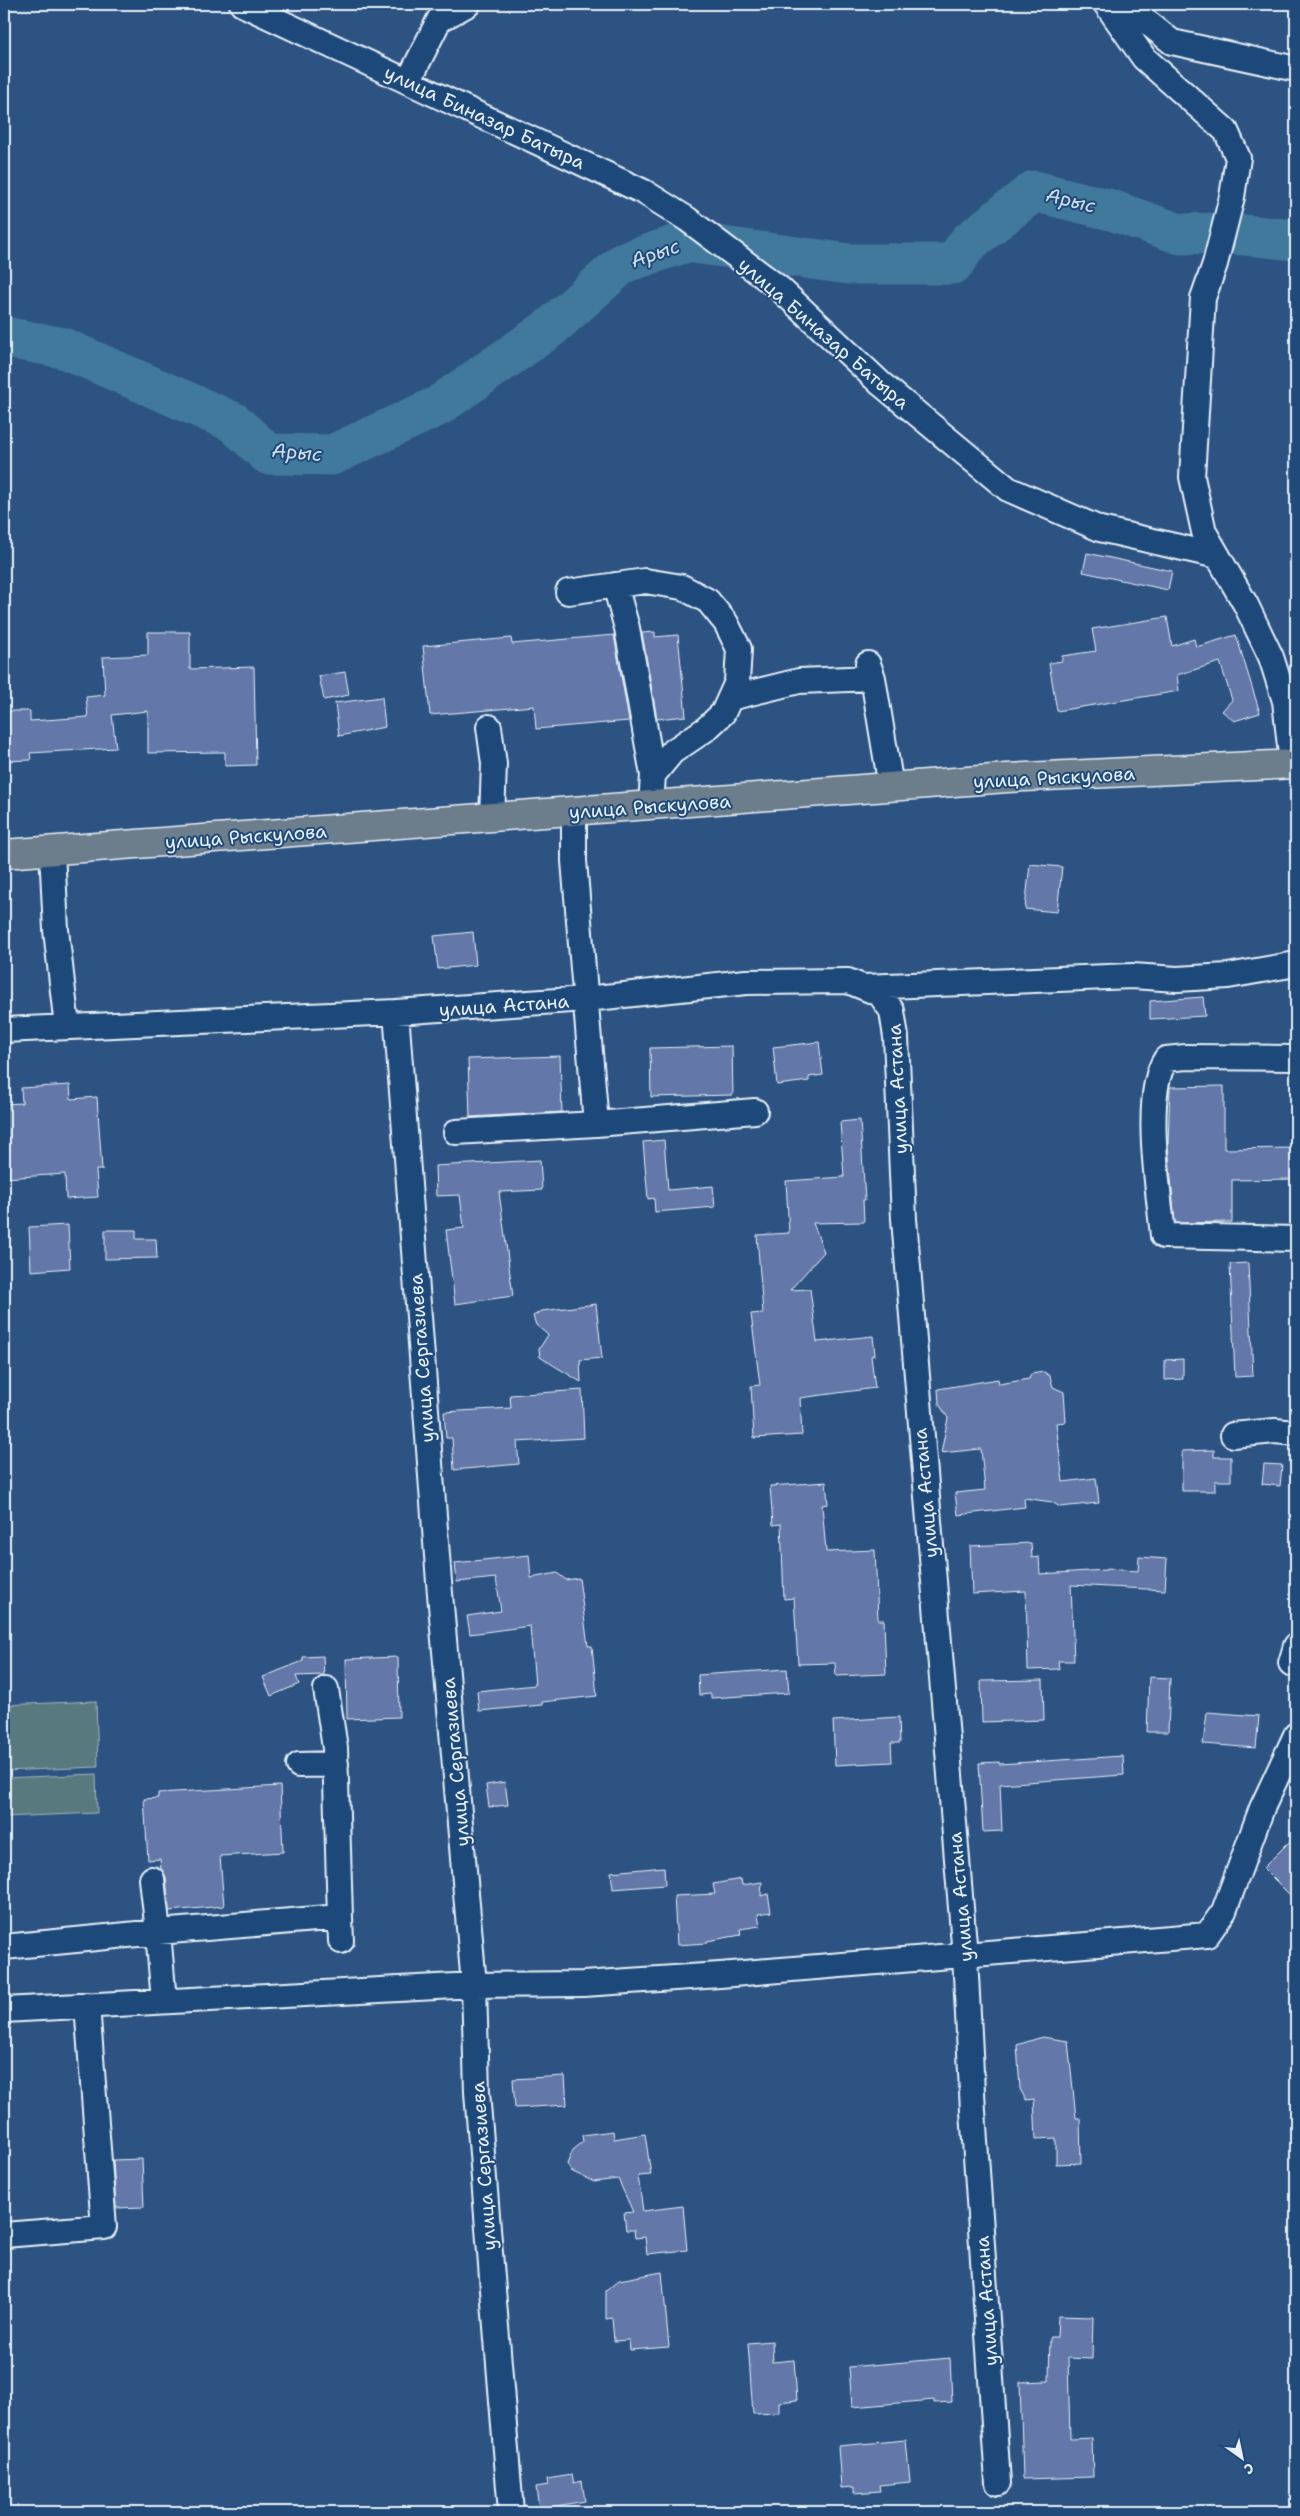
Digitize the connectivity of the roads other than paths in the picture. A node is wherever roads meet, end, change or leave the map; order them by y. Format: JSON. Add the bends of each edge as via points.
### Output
{"nodes":[{"id":1,"x":242,"y":4,"type":"edge"},
{"id":2,"x":468,"y":4,"type":"edge"},
{"id":3,"x":1106,"y":4,"type":"edge"},
{"id":4,"x":1124,"y":4,"type":"edge"},
{"id":5,"x":1296,"y":69,"type":"edge"},
{"id":6,"x":409,"y":80,"type":"junction"},
{"id":7,"x":1218,"y":556,"type":"junction"},
{"id":8,"x":615,"y":585,"type":"junction"},
{"id":9,"x":568,"y":592,"type":"dead end"},
{"id":10,"x":730,"y":698,"type":"junction"},
{"id":11,"x":489,"y":727,"type":"dead end"},
{"id":12,"x":1294,"y":764,"type":"edge"},
{"id":13,"x":653,"y":775,"type":"junction"},
{"id":14,"x":892,"y":787,"type":"junction"},
{"id":15,"x":651,"y":806,"type":"junction"},
{"id":16,"x":574,"y":812,"type":"junction"},
{"id":17,"x":492,"y":818,"type":"junction"},
{"id":18,"x":52,"y":850,"type":"junction"},
{"id":19,"x":4,"y":854,"type":"edge"},
{"id":20,"x":1296,"y":964,"type":"edge"},
{"id":21,"x":863,"y":987,"type":"junction"},
{"id":22,"x":586,"y":999,"type":"junction"},
{"id":23,"x":396,"y":1012,"type":"junction"},
{"id":24,"x":67,"y":1027,"type":"junction"},
{"id":25,"x":4,"y":1030,"type":"edge"},
{"id":26,"x":1296,"y":1058,"type":"edge"},
{"id":27,"x":755,"y":1111,"type":"dead end"},
{"id":28,"x":596,"y":1124,"type":"junction"},
{"id":29,"x":456,"y":1132,"type":"dead end"},
{"id":30,"x":1296,"y":1239,"type":"edge"},
{"id":31,"x":1296,"y":1433,"type":"edge"},
{"id":32,"x":1234,"y":1435,"type":"dead end"},
{"id":33,"x":326,"y":1690,"type":"dead end"},
{"id":34,"x":1296,"y":1735,"type":"edge"},
{"id":35,"x":336,"y":1764,"type":"junction"},
{"id":36,"x":299,"y":1765,"type":"dead end"},
{"id":37,"x":152,"y":1879,"type":"dead end"},
{"id":38,"x":340,"y":1917,"type":"junction"},
{"id":39,"x":158,"y":1932,"type":"junction"},
{"id":40,"x":341,"y":1941,"type":"dead end"},
{"id":41,"x":4,"y":1947,"type":"edge"},
{"id":42,"x":965,"y":1956,"type":"junction"},
{"id":43,"x":474,"y":1985,"type":"junction"},
{"id":44,"x":164,"y":2001,"type":"junction"},
{"id":45,"x":87,"y":2005,"type":"junction"},
{"id":46,"x":4,"y":2010,"type":"edge"},
{"id":47,"x":4,"y":2235,"type":"edge"},
{"id":48,"x":998,"y":2483,"type":"dead end"},
{"id":49,"x":511,"y":2512,"type":"edge"}],
"edges":[{"from":1,"to":6,"type":"street","name":"улица Биназар Батыра"},
{"from":2,"to":6,"type":"street","via":[[439,20]]},
{"from":3,"to":7,"type":"street","via":[[1144,58],[1226,131],[1238,158],[1232,197],[1203,298],[1192,477],[1204,532]]},
{"from":4,"to":5,"type":"street","via":[[1172,42]]},
{"from":6,"to":7,"type":"street","name":"улица Биназар Батыра","via":[[644,192],[687,219],[779,288],[880,383],[1008,489],[1100,529]]},
{"from":7,"to":12,"type":"street","via":[[1271,656],[1286,701]]},
{"from":8,"to":9,"type":"street"},
{"from":8,"to":10,"type":"street","via":[[645,581],[682,587],[708,601],[726,624],[739,649],[737,682]]},
{"from":8,"to":13,"type":"street","via":[[627,628]]},
{"from":10,"to":13,"type":"street","via":[[723,713],[672,752]]},
{"from":10,"to":14,"type":"street","via":[[799,681],[870,670]]},
{"from":11,"to":17,"type":"street","via":[[494,764]]},
{"from":12,"to":14,"type":"main road","name":"улица Рыскулова"},
{"from":13,"to":15,"type":"street"},
{"from":14,"to":15,"type":"main road","name":"улица Рыскулова"},
{"from":15,"to":16,"type":"main road","name":"улица Рыскулова"},
{"from":16,"to":17,"type":"main road","name":"улица Рыскулова"},
{"from":16,"to":22,"type":"street","via":[[574,861]]},
{"from":17,"to":18,"type":"main road","name":"улица Рыскулова"},
{"from":18,"to":19,"type":"main road","name":"улица Рыскулова"},
{"from":18,"to":24,"type":"street","via":[[56,930]]},
{"from":20,"to":21,"type":"street","via":[[1228,976],[1177,979],[1132,976]]},
{"from":21,"to":22,"type":"street","name":"улица Астана","via":[[848,980],[746,982]]},
{"from":21,"to":42,"type":"street","name":"улица Астана","via":[[880,994],[892,1011],[896,1037],[904,1219]]},
{"from":22,"to":23,"type":"street","name":"улица Астана"},
{"from":22,"to":28,"type":"street"},
{"from":23,"to":24,"type":"street","name":"улица Астана"},
{"from":23,"to":43,"type":"street","name":"улица Сергазиева","via":[[436,1552]]},
{"from":24,"to":25,"type":"street","name":"улица Астана"},
{"from":26,"to":30,"type":"street","via":[[1166,1059],[1159,1069],[1153,1117],[1163,1236]]},
{"from":27,"to":28,"type":"street"},
{"from":28,"to":29,"type":"street"},
{"from":31,"to":32,"type":"street","via":[[1275,1431]]},
{"from":33,"to":35,"type":"street"},
{"from":34,"to":42,"type":"street","via":[[1262,1808],[1224,1911],[1207,1935]]},
{"from":35,"to":36,"type":"street"},
{"from":35,"to":38,"type":"street"},
{"from":37,"to":39,"type":"street"},
{"from":38,"to":39,"type":"street"},
{"from":38,"to":40,"type":"street"},
{"from":39,"to":41,"type":"street"},
{"from":39,"to":44,"type":"street"},
{"from":42,"to":43,"type":"street","via":[[583,1984]]},
{"from":42,"to":48,"type":"street","name":"улица Астана"},
{"from":43,"to":44,"type":"street"},
{"from":43,"to":49,"type":"street","name":"улица Сергазиева","via":[[477,2092]]},
{"from":44,"to":45,"type":"street"},
{"from":45,"to":46,"type":"street"},
{"from":45,"to":47,"type":"street","via":[[104,2227]]}]}
